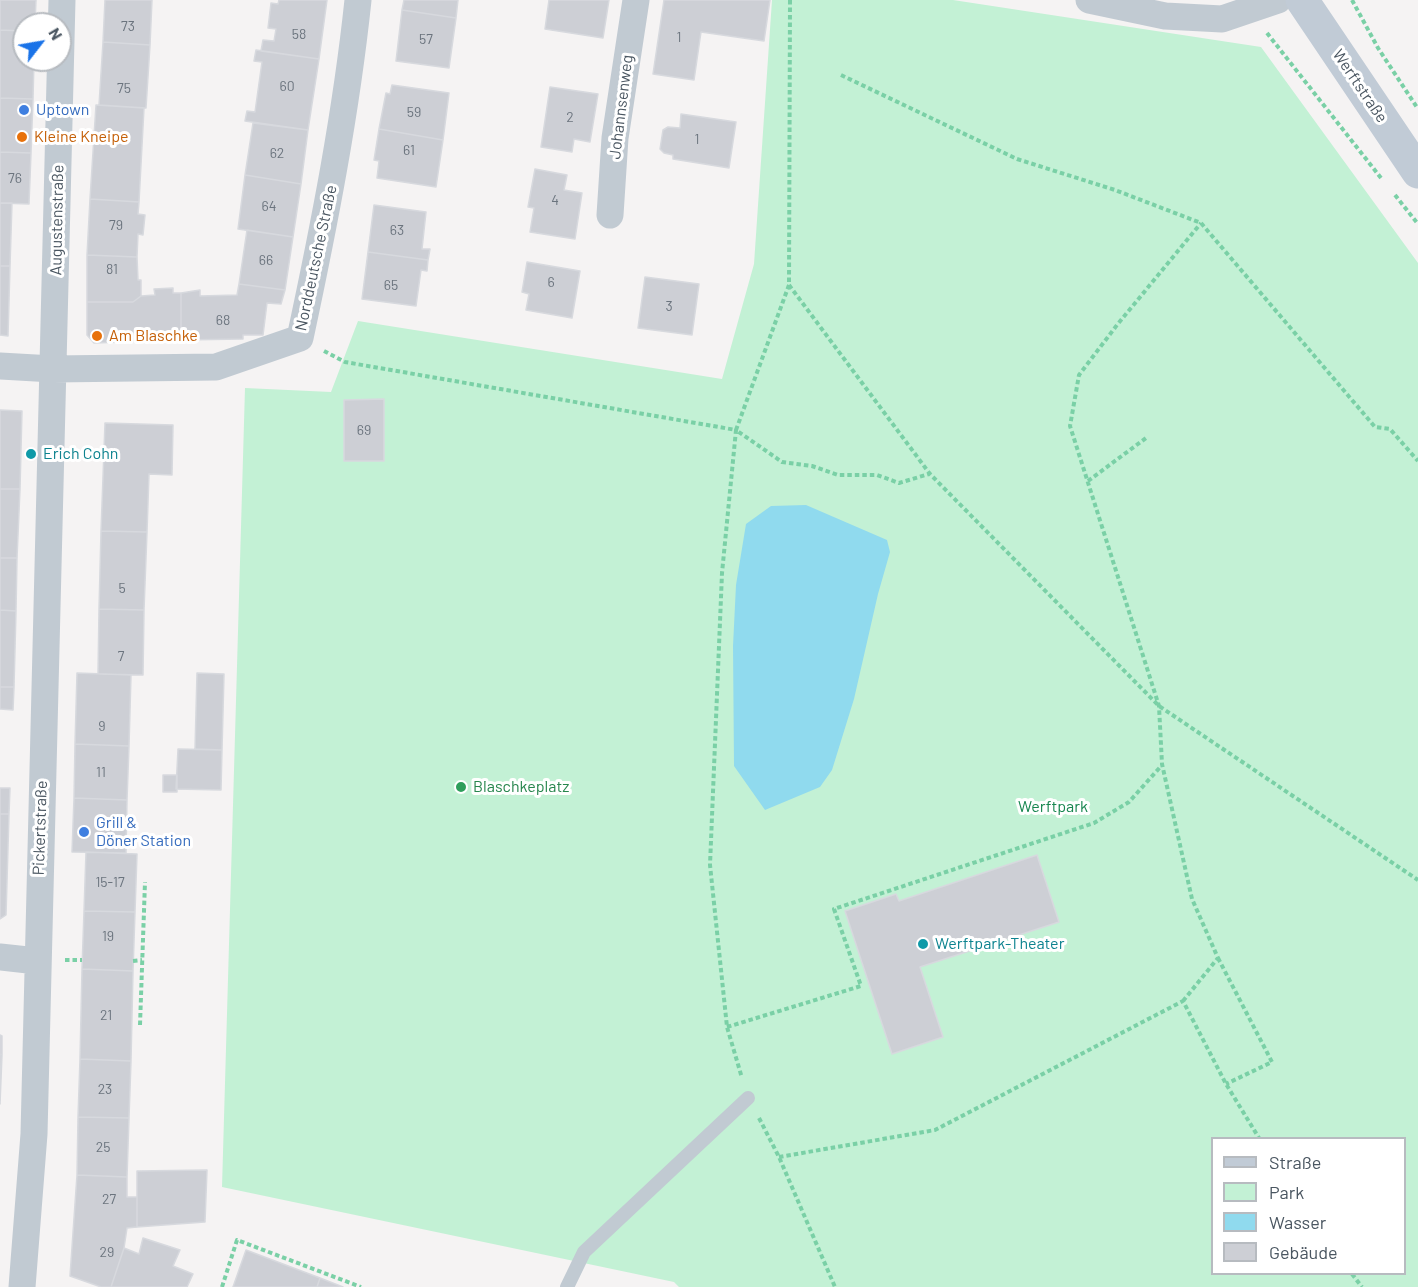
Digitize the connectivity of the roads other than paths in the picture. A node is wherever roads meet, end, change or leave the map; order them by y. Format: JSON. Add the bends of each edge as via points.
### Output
{"nodes":[{"id":1,"x":62,"y":0,"type":"edge"},
{"id":2,"x":358,"y":0,"type":"edge"},
{"id":3,"x":636,"y":0,"type":"edge"},
{"id":4,"x":1089,"y":0,"type":"edge"},
{"id":5,"x":1278,"y":0,"type":"edge"},
{"id":6,"x":1302,"y":0,"type":"edge"},
{"id":7,"x":1165,"y":8,"type":"edge"},
{"id":8,"x":1418,"y":172,"type":"edge"},
{"id":9,"x":610,"y":215,"type":"dead end"},
{"id":10,"x":0,"y":366,"type":"edge"},
{"id":11,"x":53,"y":369,"type":"junction"},
{"id":12,"x":0,"y":957,"type":"edge"},
{"id":13,"x":37,"y":961,"type":"junction"},
{"id":14,"x":748,"y":1098,"type":"road end"},
{"id":15,"x":22,"y":1287,"type":"edge"},
{"id":16,"x":567,"y":1287,"type":"edge"}],
"edges":[{"from":1,"to":11,"type":"street","name":"Augustenstraße"},
{"from":2,"to":11,"type":"street","name":"Norddeutsche Straße","via":[[328,208],[300,338],[216,367]]},
{"from":3,"to":9,"type":"street","name":"Johannsenweg","via":[[615,138]]},
{"from":4,"to":7,"type":"street"},
{"from":5,"to":7,"type":"street","via":[[1222,19]]},
{"from":6,"to":8,"type":"main road","name":"Werftstraße"},
{"from":10,"to":11,"type":"street","name":"Norddeutsche Straße"},
{"from":11,"to":13,"type":"street","name":"Pickertstraße"},
{"from":12,"to":13,"type":"street"},
{"from":13,"to":15,"type":"street","name":"Pickertstraße","via":[[34,1134]]},
{"from":14,"to":16,"type":"lane","via":[[584,1252]]}]}
